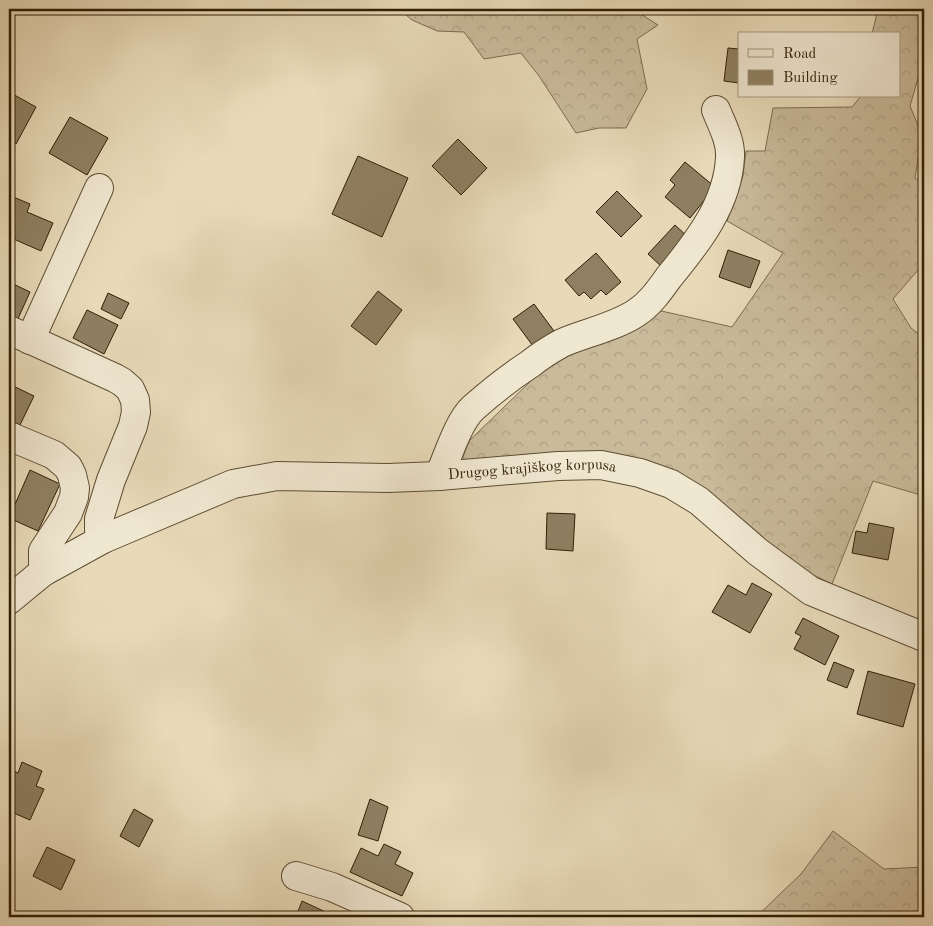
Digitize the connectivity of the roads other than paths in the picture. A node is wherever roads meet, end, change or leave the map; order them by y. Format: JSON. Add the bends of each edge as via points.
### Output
{"nodes":[{"id":1,"x":716,"y":110,"type":"dead end"},
{"id":2,"x":99,"y":188,"type":"dead end"},
{"id":3,"x":19,"y":335,"type":"edge"},
{"id":4,"x":9,"y":436,"type":"edge"},
{"id":5,"x":439,"y":476,"type":"junction"},
{"id":6,"x":103,"y":539,"type":"junction"},
{"id":7,"x":43,"y":572,"type":"junction"},
{"id":8,"x":9,"y":599,"type":"edge"},
{"id":9,"x":924,"y":636,"type":"edge"},
{"id":10,"x":296,"y":876,"type":"dead end"},
{"id":11,"x":400,"y":917,"type":"edge"}],
"edges":[{"from":1,"to":5,"type":"street","via":[[727,136],[730,155],[728,178],[712,217],[693,248],[649,304],[611,325],[545,353],[471,410],[457,432]]},
{"from":2,"to":3,"type":"street"},
{"from":3,"to":6,"type":"street","via":[[115,378],[130,389],[135,400],[133,426],[110,480],[99,519]]},
{"from":4,"to":7,"type":"street","via":[[54,454],[72,475],[74,497],[68,513],[43,551]]},
{"from":5,"to":6,"type":"street","name":"Drugog krajiškog korpusa","via":[[277,476],[233,484]]},
{"from":5,"to":9,"type":"street","name":"Drugog krajiškog korpusa","via":[[600,465],[640,473],[671,484],[699,500],[758,552],[811,591]]},
{"from":6,"to":7,"type":"street","name":"Drugog krajiškog korpusa"},
{"from":7,"to":8,"type":"street","name":"Drugog krajiškog korpusa"},
{"from":10,"to":11,"type":"street"}]}
